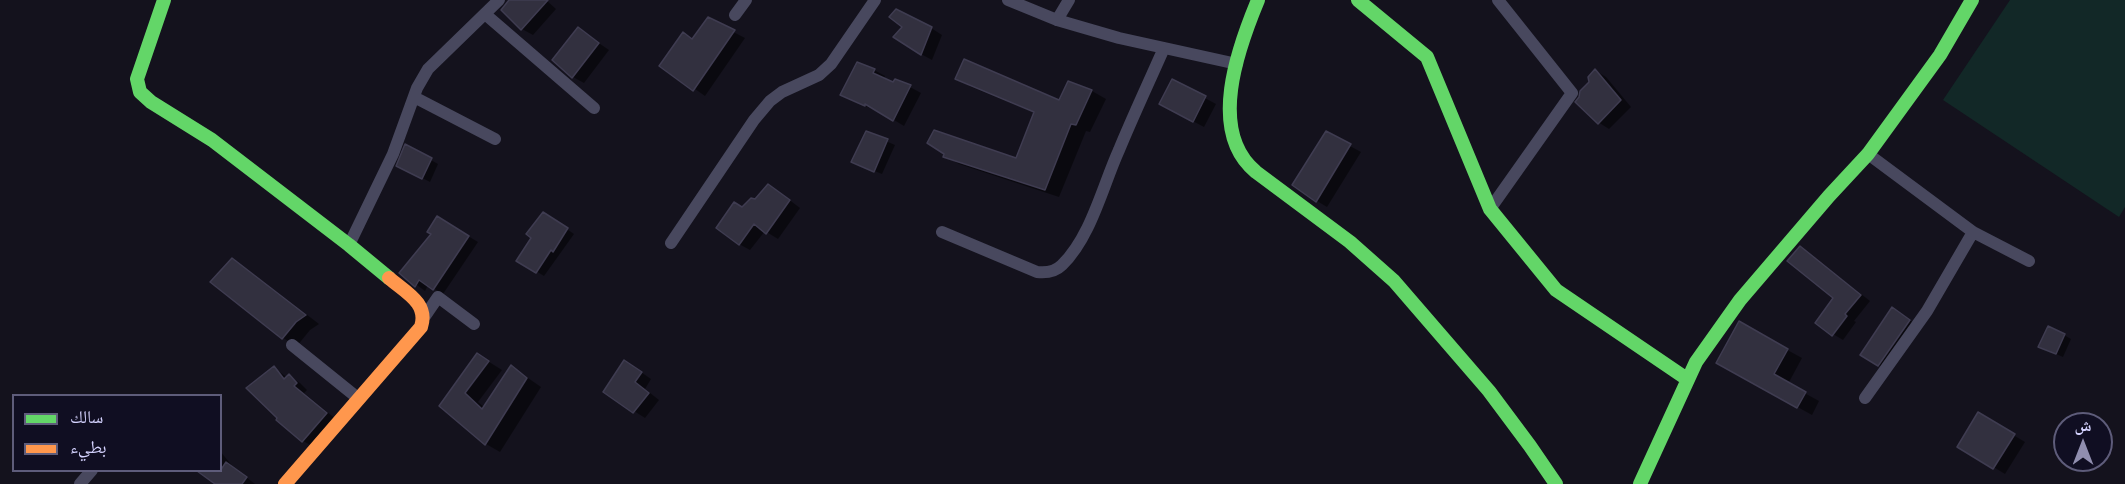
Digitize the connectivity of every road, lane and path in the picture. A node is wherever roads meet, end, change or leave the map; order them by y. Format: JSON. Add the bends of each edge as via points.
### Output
{"nodes":[{"id":1,"x":164,"y":0,"type":"edge"},
{"id":2,"x":499,"y":0,"type":"edge"},
{"id":3,"x":746,"y":0,"type":"edge"},
{"id":4,"x":875,"y":0,"type":"edge"},
{"id":5,"x":1008,"y":0,"type":"edge"},
{"id":6,"x":1069,"y":0,"type":"edge"},
{"id":7,"x":1258,"y":0,"type":"edge"},
{"id":8,"x":1358,"y":0,"type":"edge"},
{"id":9,"x":1498,"y":0,"type":"edge"},
{"id":10,"x":1972,"y":0,"type":"edge"},
{"id":11,"x":485,"y":14,"type":"junction"},
{"id":12,"x":735,"y":15,"type":"dead end"},
{"id":13,"x":1057,"y":20,"type":"junction"},
{"id":14,"x":1164,"y":48,"type":"junction"},
{"id":15,"x":1237,"y":64,"type":"junction"},
{"id":16,"x":414,"y":97,"type":"junction"},
{"id":17,"x":594,"y":108,"type":"dead end"},
{"id":18,"x":495,"y":140,"type":"dead end"},
{"id":19,"x":1868,"y":154,"type":"junction"},
{"id":20,"x":1490,"y":210,"type":"junction"},
{"id":21,"x":942,"y":232,"type":"dead end"},
{"id":22,"x":1973,"y":232,"type":"junction"},
{"id":23,"x":671,"y":243,"type":"dead end"},
{"id":24,"x":349,"y":245,"type":"junction"},
{"id":25,"x":2029,"y":261,"type":"dead end"},
{"id":26,"x":425,"y":316,"type":"junction"},
{"id":27,"x":474,"y":324,"type":"dead end"},
{"id":28,"x":292,"y":345,"type":"dead end"},
{"id":29,"x":1688,"y":379,"type":"junction"},
{"id":30,"x":1865,"y":398,"type":"dead end"},
{"id":31,"x":359,"y":399,"type":"junction"},
{"id":32,"x":91,"y":472,"type":"edge"},
{"id":33,"x":80,"y":484,"type":"edge"},
{"id":34,"x":285,"y":484,"type":"edge"},
{"id":35,"x":1556,"y":484,"type":"edge"},
{"id":36,"x":1640,"y":484,"type":"edge"}],
"edges":[{"from":1,"to":24,"type":"street","via":[[137,79],[140,92],[212,140]]},
{"from":2,"to":11,"type":"street"},
{"from":3,"to":12,"type":"street"},
{"from":4,"to":23,"type":"street","via":[[831,64],[819,75],[782,92],[754,120]]},
{"from":5,"to":13,"type":"street"},
{"from":6,"to":13,"type":"street"},
{"from":7,"to":15,"type":"street"},
{"from":8,"to":20,"type":"street","via":[[1427,57]]},
{"from":9,"to":20,"type":"street","via":[[1572,93]]},
{"from":10,"to":19,"type":"street","via":[[1940,55]]},
{"from":11,"to":16,"type":"street","via":[[428,69]]},
{"from":11,"to":17,"type":"street"},
{"from":13,"to":14,"type":"street"},
{"from":14,"to":15,"type":"street"},
{"from":14,"to":21,"type":"street","via":[[1088,225],[1072,253],[1057,269],[1036,272]]},
{"from":15,"to":35,"type":"street","via":[[1229,125],[1239,156],[1361,251],[1407,294],[1498,399]]},
{"from":16,"to":18,"type":"street"},
{"from":16,"to":24,"type":"street","via":[[393,154]]},
{"from":19,"to":22,"type":"street"},
{"from":19,"to":29,"type":"street","via":[[1740,300]]},
{"from":20,"to":29,"type":"street","via":[[1556,290]]},
{"from":22,"to":25,"type":"street"},
{"from":22,"to":30,"type":"street","via":[[1927,311]]},
{"from":24,"to":26,"type":"street","via":[[416,301]]},
{"from":26,"to":27,"type":"street","via":[[438,297]]},
{"from":26,"to":31,"type":"street","via":[[421,327]]},
{"from":28,"to":31,"type":"street"},
{"from":29,"to":36,"type":"street"},
{"from":31,"to":34,"type":"street"},
{"from":32,"to":33,"type":"street"}]}
